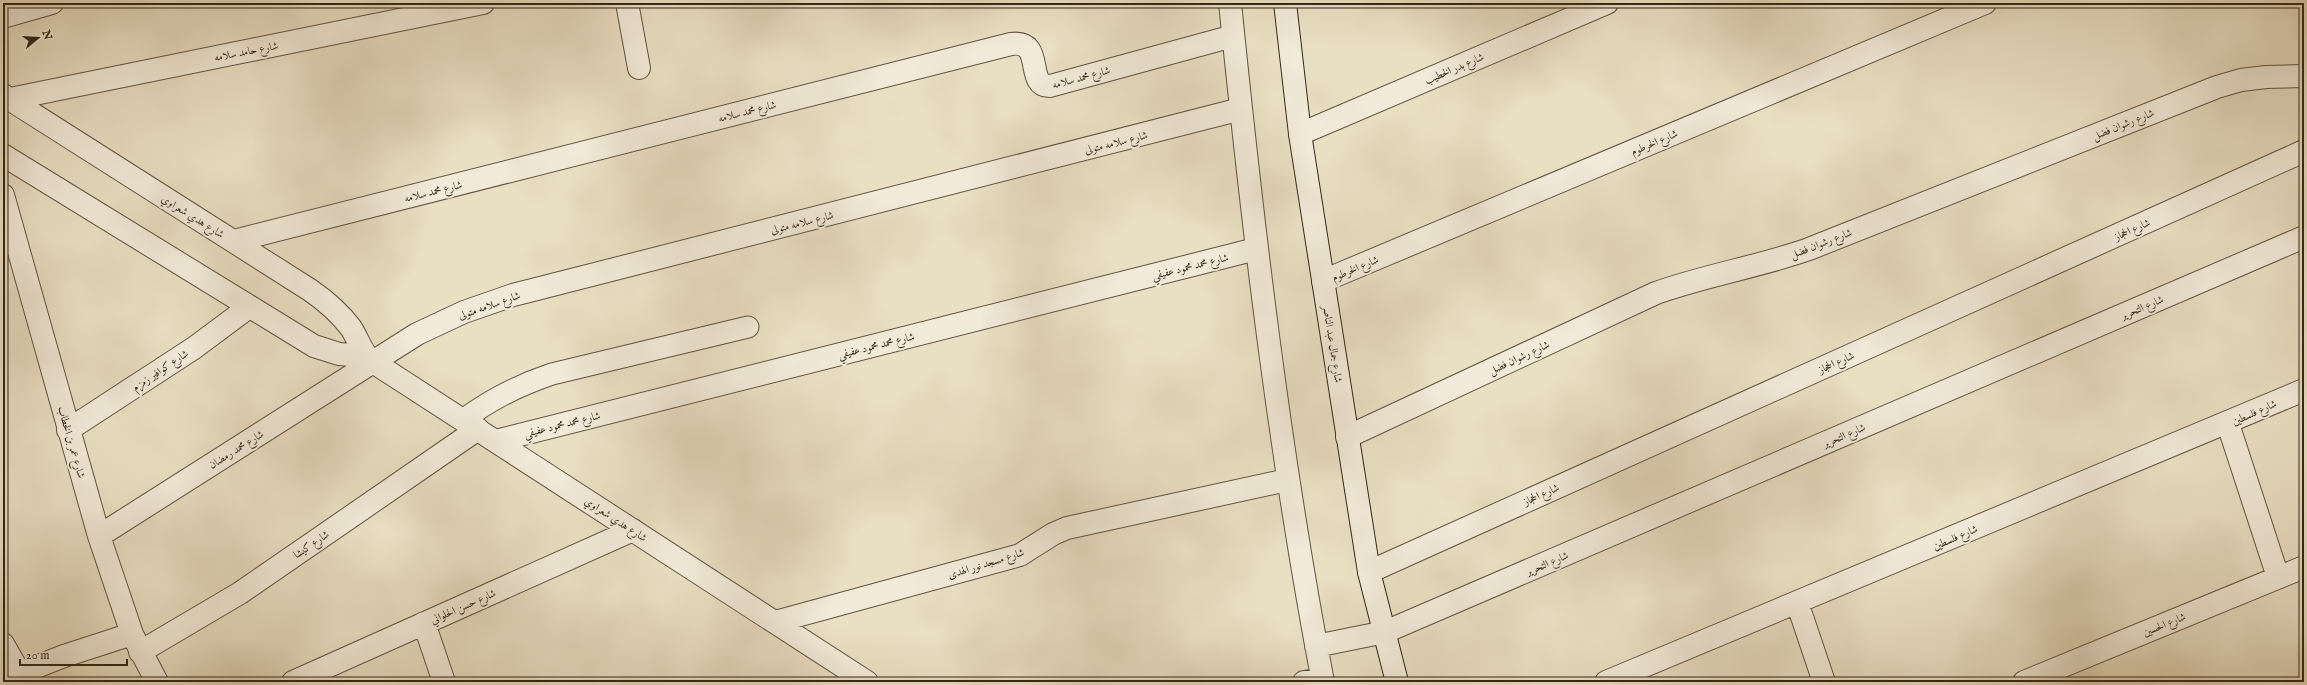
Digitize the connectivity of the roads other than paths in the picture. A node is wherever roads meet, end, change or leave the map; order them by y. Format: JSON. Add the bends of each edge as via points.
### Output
{"nodes":[{"id":1,"x":52,"y":3,"type":"edge"},
{"id":2,"x":483,"y":3,"type":"edge"},
{"id":3,"x":627,"y":3,"type":"edge"},
{"id":4,"x":1230,"y":3,"type":"edge"},
{"id":5,"x":1607,"y":3,"type":"edge"},
{"id":6,"x":1985,"y":3,"type":"edge"},
{"id":7,"x":1286,"y":4,"type":"edge"},
{"id":8,"x":3,"y":17,"type":"edge"},
{"id":9,"x":1233,"y":36,"type":"junction"},
{"id":10,"x":639,"y":68,"type":"dead end"},
{"id":11,"x":2304,"y":76,"type":"edge"},
{"id":12,"x":6,"y":97,"type":"edge"},
{"id":13,"x":1242,"y":110,"type":"junction"},
{"id":14,"x":1300,"y":134,"type":"junction"},
{"id":15,"x":2304,"y":151,"type":"edge"},
{"id":16,"x":3,"y":155,"type":"edge"},
{"id":17,"x":3,"y":195,"type":"edge"},
{"id":18,"x":2304,"y":237,"type":"edge"},
{"id":19,"x":234,"y":241,"type":"junction"},
{"id":20,"x":1256,"y":250,"type":"junction"},
{"id":21,"x":11,"y":262,"type":"edge"},
{"id":22,"x":1323,"y":281,"type":"junction"},
{"id":23,"x":249,"y":307,"type":"junction"},
{"id":24,"x":748,"y":327,"type":"dead end"},
{"id":25,"x":369,"y":359,"type":"junction"},
{"id":26,"x":2304,"y":390,"type":"edge"},
{"id":27,"x":2228,"y":424,"type":"junction"},
{"id":28,"x":68,"y":430,"type":"junction"},
{"id":29,"x":479,"y":430,"type":"junction"},
{"id":30,"x":1347,"y":437,"type":"junction"},
{"id":31,"x":1287,"y":480,"type":"junction"},
{"id":32,"x":633,"y":530,"type":"junction"},
{"id":33,"x":99,"y":536,"type":"junction"},
{"id":34,"x":2304,"y":567,"type":"edge"},
{"id":35,"x":1368,"y":572,"type":"junction"},
{"id":36,"x":2278,"y":577,"type":"junction"},
{"id":37,"x":1797,"y":602,"type":"junction"},
{"id":38,"x":775,"y":622,"type":"junction"},
{"id":39,"x":424,"y":624,"type":"junction"},
{"id":40,"x":1384,"y":632,"type":"junction"},
{"id":41,"x":136,"y":643,"type":"junction"},
{"id":42,"x":3,"y":644,"type":"edge"},
{"id":43,"x":1316,"y":646,"type":"junction"},
{"id":44,"x":11,"y":676,"type":"edge"},
{"id":45,"x":322,"y":676,"type":"edge"},
{"id":46,"x":1316,"y":681,"type":"edge"},
{"id":47,"x":157,"y":682,"type":"edge"},
{"id":48,"x":293,"y":682,"type":"edge"},
{"id":49,"x":444,"y":682,"type":"edge"},
{"id":50,"x":867,"y":682,"type":"edge"},
{"id":51,"x":1397,"y":682,"type":"edge"},
{"id":52,"x":1606,"y":682,"type":"edge"},
{"id":53,"x":1824,"y":682,"type":"edge"},
{"id":54,"x":2024,"y":682,"type":"edge"}],
"edges":[{"from":1,"to":8,"type":"street"},
{"from":2,"to":12,"type":"street","name":"شارع حامد سلامه"},
{"from":3,"to":10,"type":"street"},
{"from":4,"to":9,"type":"street"},
{"from":5,"to":14,"type":"street","name":"شارع بدر الخطيب"},
{"from":6,"to":22,"type":"street","name":"شارع الخرطوم"},
{"from":7,"to":14,"type":"street","name":"شارع جمال عبد الناصر"},
{"from":9,"to":13,"type":"street"},
{"from":9,"to":19,"type":"street","name":"شارع محمد سلامه","via":[[1044,86],[1037,78],[1032,54],[1027,46],[1020,42]]},
{"from":11,"to":30,"type":"street","name":"شارع رشوان فضل","via":[[2241,80],[2216,87],[1809,249],[1759,265],[1707,276],[1656,293]]},
{"from":12,"to":19,"type":"street","name":"شارع هدي شعراوي"},
{"from":13,"to":20,"type":"street"},
{"from":13,"to":25,"type":"street","name":"شارع سلامه متولى","via":[[513,295],[464,312]]},
{"from":14,"to":22,"type":"street","name":"شارع جمال عبد الناصر"},
{"from":15,"to":35,"type":"street","name":"شارع الحجاز"},
{"from":16,"to":23,"type":"street","name":"شارع هدي شعراوي"},
{"from":17,"to":21,"type":"street","name":"شارع عمر بن الخطاب"},
{"from":18,"to":40,"type":"street","name":"شارع التحرير"},
{"from":19,"to":25,"type":"street","name":"شارع هدي شعراوي","via":[[333,307],[352,330]]},
{"from":20,"to":29,"type":"street","name":"شارع محمد محمود عفيفي"},
{"from":20,"to":31,"type":"street"},
{"from":21,"to":28,"type":"street","name":"شارع عمر بن الخطاب"},
{"from":22,"to":30,"type":"street","name":"شارع جمال عبد الناصر"},
{"from":23,"to":25,"type":"street","name":"شارع هدي شعراوي","via":[[314,346],[339,354]]},
{"from":23,"to":28,"type":"street","name":"شارع كوافير زمزم","via":[[188,352]]},
{"from":24,"to":29,"type":"lane","via":[[552,374],[520,385],[496,397]]},
{"from":25,"to":29,"type":"street","name":"شارع هدي شعراوي"},
{"from":25,"to":33,"type":"street","name":"شارع محمد رمضان"},
{"from":26,"to":27,"type":"street","name":"شارع فلسطين"},
{"from":27,"to":36,"type":"street"},
{"from":27,"to":37,"type":"street","name":"شارع فلسطين"},
{"from":28,"to":33,"type":"street","name":"شارع عمر بن الخطاب"},
{"from":29,"to":32,"type":"street","name":"شارع هدي شعراوي"},
{"from":29,"to":41,"type":"street","name":"شارع كيشا","via":[[240,593]]},
{"from":30,"to":35,"type":"street","name":"شارع جمال عبد الناصر"},
{"from":31,"to":38,"type":"street","name":"شارع مسجد نور الهدى","via":[[1067,528],[1020,555]]},
{"from":31,"to":43,"type":"street"},
{"from":32,"to":38,"type":"street","name":"شارع هدي شعراوي"},
{"from":32,"to":39,"type":"street","name":"شارع حسن الحلواني"},
{"from":33,"to":41,"type":"street","name":"شارع عمر بن الخطاب"},
{"from":34,"to":36,"type":"street","name":"شارع الحسين"},
{"from":35,"to":40,"type":"street","name":"شارع جمال عبد الناصر"},
{"from":36,"to":54,"type":"street","name":"شارع الحسين"},
{"from":37,"to":52,"type":"street","name":"شارع فلسطين"},
{"from":37,"to":53,"type":"street"},
{"from":38,"to":50,"type":"street","name":"شارع هدي شعراوي"},
{"from":39,"to":45,"type":"street","name":"شارع حسن الحلواني"},
{"from":39,"to":49,"type":"street"},
{"from":40,"to":43,"type":"street","name":"شارع التحرير"},
{"from":40,"to":51,"type":"street","name":"شارع جمال عبد الناصر"},
{"from":41,"to":44,"type":"street","name":"شارع كيشا"},
{"from":41,"to":47,"type":"street","name":"شارع عمر بن الخطاب"},
{"from":42,"to":44,"type":"street"},
{"from":43,"to":46,"type":"street"},
{"from":45,"to":48,"type":"street","name":"شارع حسن الحلواني"}]}
